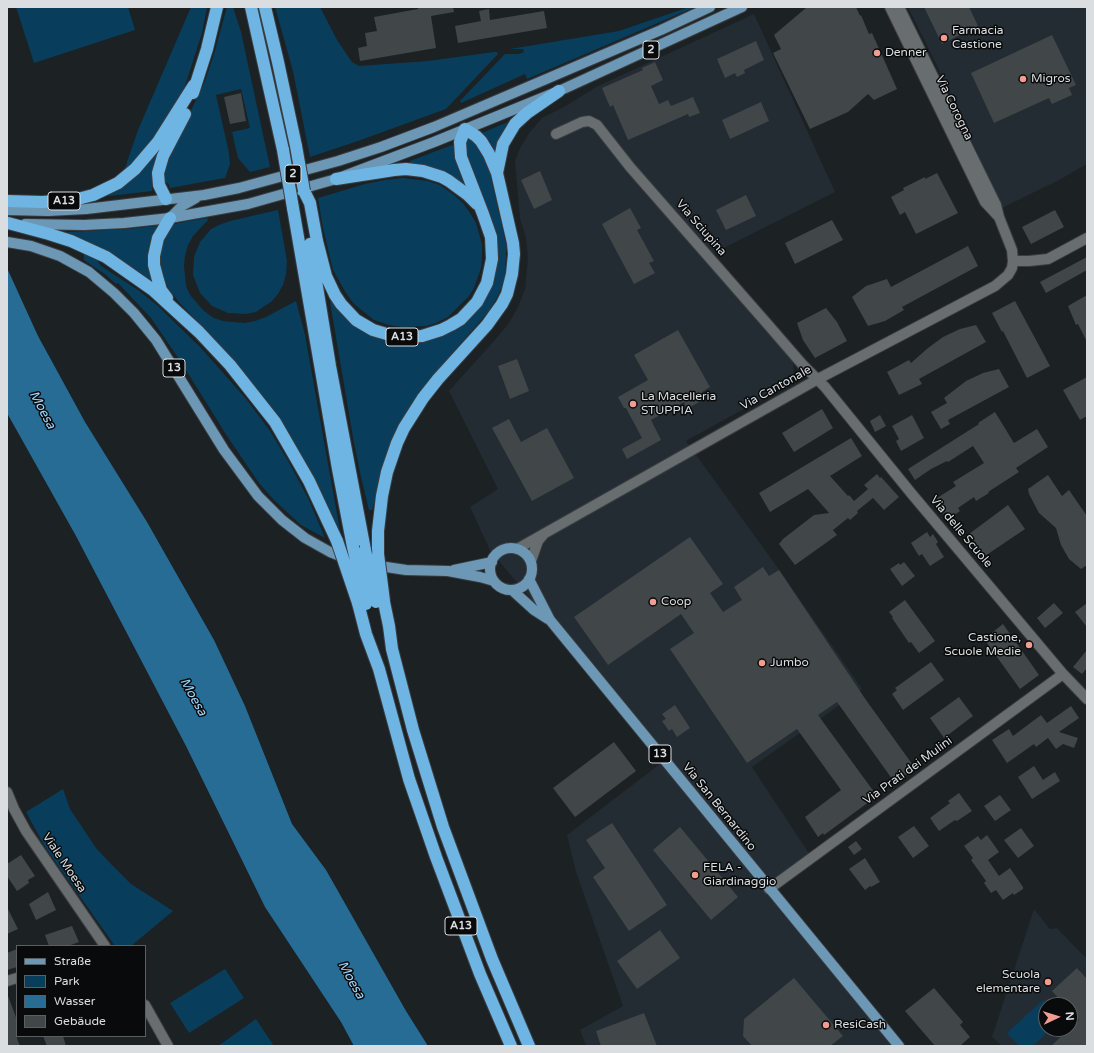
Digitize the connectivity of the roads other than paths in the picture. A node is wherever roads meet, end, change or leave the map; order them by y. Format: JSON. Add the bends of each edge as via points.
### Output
{"nodes":[{"id":1,"x":217,"y":7,"type":"edge"},
{"id":2,"x":251,"y":7,"type":"edge"},
{"id":3,"x":264,"y":7,"type":"edge"},
{"id":4,"x":710,"y":7,"type":"edge"},
{"id":5,"x":742,"y":7,"type":"edge"},
{"id":6,"x":890,"y":7,"type":"edge"},
{"id":7,"x":899,"y":7,"type":"edge"},
{"id":8,"x":194,"y":85,"type":"junction"},
{"id":9,"x":559,"y":91,"type":"junction"},
{"id":10,"x":473,"y":110,"type":"junction"},
{"id":11,"x":434,"y":127,"type":"junction"},
{"id":12,"x":465,"y":129,"type":"junction"},
{"id":13,"x":556,"y":134,"type":"dead end"},
{"id":14,"x":497,"y":173,"type":"junction"},
{"id":15,"x":336,"y":179,"type":"junction"},
{"id":16,"x":204,"y":195,"type":"junction"},
{"id":17,"x":166,"y":199,"type":"junction"},
{"id":18,"x":7,"y":201,"type":"edge"},
{"id":19,"x":302,"y":205,"type":"junction"},
{"id":20,"x":7,"y":210,"type":"edge"},
{"id":21,"x":174,"y":214,"type":"junction"},
{"id":22,"x":483,"y":214,"type":"junction"},
{"id":23,"x":999,"y":217,"type":"junction"},
{"id":24,"x":8,"y":223,"type":"edge"},
{"id":25,"x":1087,"y":238,"type":"edge"},
{"id":26,"x":7,"y":242,"type":"edge"},
{"id":27,"x":1013,"y":261,"type":"junction"},
{"id":28,"x":174,"y":309,"type":"junction"},
{"id":29,"x":818,"y":380,"type":"junction"},
{"id":30,"x":544,"y":533,"type":"junction"},
{"id":31,"x":517,"y":549,"type":"junction"},
{"id":32,"x":492,"y":562,"type":"junction"},
{"id":33,"x":531,"y":562,"type":"junction"},
{"id":34,"x":448,"y":571,"type":"junction"},
{"id":35,"x":530,"y":579,"type":"junction"},
{"id":36,"x":494,"y":581,"type":"junction"},
{"id":37,"x":512,"y":590,"type":"junction"},
{"id":38,"x":371,"y":603,"type":"junction"},
{"id":39,"x":550,"y":620,"type":"junction"},
{"id":40,"x":1063,"y":674,"type":"junction"},
{"id":41,"x":1087,"y":699,"type":"edge"},
{"id":42,"x":7,"y":792,"type":"edge"},
{"id":43,"x":769,"y":889,"type":"junction"},
{"id":44,"x":104,"y":945,"type":"edge"},
{"id":45,"x":146,"y":1007,"type":"edge"},
{"id":46,"x":168,"y":1046,"type":"edge"},
{"id":47,"x":511,"y":1046,"type":"edge"},
{"id":48,"x":529,"y":1046,"type":"edge"},
{"id":49,"x":899,"y":1046,"type":"edge"}],
"edges":[{"from":1,"to":8,"type":"highway","number":"A13","via":[[207,49]]},
{"from":2,"to":19,"type":"highway","number":"A13","bridge":true,"via":[[283,150]]},
{"from":3,"to":19,"type":"highway","number":"A13","bridge":true,"via":[[296,146],[304,191]]},
{"from":4,"to":10,"type":"main road","number":"2"},
{"from":5,"to":9,"type":"main road","number":"2"},
{"from":6,"to":23,"type":"street","name":"Via Corogna","via":[[985,202]]},
{"from":7,"to":23,"type":"street","name":"Via Corogna","via":[[993,197]]},
{"from":8,"to":17,"type":"highway","number":"A13","via":[[191,101],[160,164],[158,180]]},
{"from":8,"to":18,"type":"highway","number":"A13","via":[[154,147],[135,169],[118,183],[93,195],[74,200]]},
{"from":9,"to":12,"type":"main road","number":"2"},
{"from":9,"to":14,"type":"highway","number":"A13","via":[[527,112],[515,124],[503,144]]},
{"from":10,"to":11,"type":"main road","number":"2"},
{"from":10,"to":12,"type":"main road","number":"A13"},
{"from":11,"to":12,"type":"main road","via":[[451,126]]},
{"from":11,"to":16,"type":"main road","number":"2","via":[[338,161]]},
{"from":12,"to":14,"type":"highway","number":"A13","via":[[485,146]]},
{"from":12,"to":15,"type":"main road","number":"2"},
{"from":12,"to":22,"type":"highway","number":"A13","via":[[460,142],[461,157]]},
{"from":13,"to":29,"type":"street","name":"Via Sciupina","via":[[582,122],[589,121],[596,125]]},
{"from":14,"to":38,"type":"highway","number":"A13","bridge":true,"via":[[513,243],[514,264],[510,285],[495,314],[434,384],[404,428],[392,457],[382,496]]},
{"from":15,"to":21,"type":"main road","number":"2","via":[[268,199],[192,214]]},
{"from":15,"to":22,"type":"highway","number":"A13","via":[[394,170],[423,171],[442,177],[459,187],[476,203]]},
{"from":16,"to":17,"type":"main road","number":"2"},
{"from":16,"to":21,"type":"main road","number":"A13","via":[[187,203]]},
{"from":17,"to":20,"type":"main road","number":"2","via":[[86,209]]},
{"from":17,"to":21,"type":"main road","number":"A13"},
{"from":19,"to":22,"type":"highway","number":"A13","via":[[317,241],[326,276],[341,304],[364,325],[381,333],[401,337],[422,336],[442,330],[461,319],[477,302],[487,283],[492,259],[491,238]]},
{"from":19,"to":38,"type":"highway","number":"A13","bridge":true,"via":[[338,469]]},
{"from":21,"to":24,"type":"main road","number":"2","via":[[84,225]]},
{"from":21,"to":28,"type":"highway","number":"A13","via":[[160,233],[154,256],[161,290]]},
{"from":23,"to":27,"type":"street","name":"Via Corogna","via":[[1010,241]]},
{"from":24,"to":28,"type":"highway","number":"A13","via":[[87,247],[118,265]]},
{"from":25,"to":27,"type":"street","via":[[1048,259]]},
{"from":26,"to":34,"type":"main road","number":"13","via":[[41,248],[70,261],[96,277],[123,301],[156,340],[224,450],[247,482],[271,509],[296,531],[317,546],[361,562],[406,570]]},
{"from":27,"to":29,"type":"street","name":"Via Cantonale","via":[[1008,274],[995,286]]},
{"from":28,"to":38,"type":"highway","number":"A13","bridge":true,"via":[[230,365],[275,422],[309,481],[337,541]]},
{"from":29,"to":30,"type":"street","name":"Via Cantonale"},
{"from":29,"to":40,"type":"street","name":"Via delle Scuole"},
{"from":30,"to":31,"type":"street","name":"Via Cantonale"},
{"from":30,"to":33,"type":"street","via":[[538,541]]},
{"from":31,"to":32,"type":"main road","via":[[499,552]]},
{"from":31,"to":33,"type":"main road"},
{"from":32,"to":34,"type":"main road","number":"13"},
{"from":32,"to":36,"type":"main road","via":[[491,575]]},
{"from":33,"to":35,"type":"main road"},
{"from":34,"to":36,"type":"main road","number":"13"},
{"from":35,"to":37,"type":"main road","via":[[519,589]]},
{"from":35,"to":39,"type":"main road","name":"Via San Bernardino","number":"13"},
{"from":36,"to":37,"type":"main road","via":[[498,586]]},
{"from":37,"to":39,"type":"main road","name":"Via San Bernardino","number":"13","via":[[534,610]]},
{"from":38,"to":47,"type":"highway","number":"A13","via":[[379,669],[409,779],[477,967]]},
{"from":38,"to":48,"type":"highway","number":"A13","via":[[392,649],[413,730],[443,827],[492,959]]},
{"from":39,"to":43,"type":"main road","name":"Via San Bernardino","number":"13"},
{"from":40,"to":41,"type":"street","name":"Via delle Scuole"},
{"from":40,"to":43,"type":"street","name":"Via Prati dei Mulini"},
{"from":42,"to":44,"type":"street","name":"Viale Moesa","via":[[26,831]]},
{"from":43,"to":49,"type":"main road","name":"Via San Bernardino","number":"13"},
{"from":45,"to":46,"type":"street"}]}
